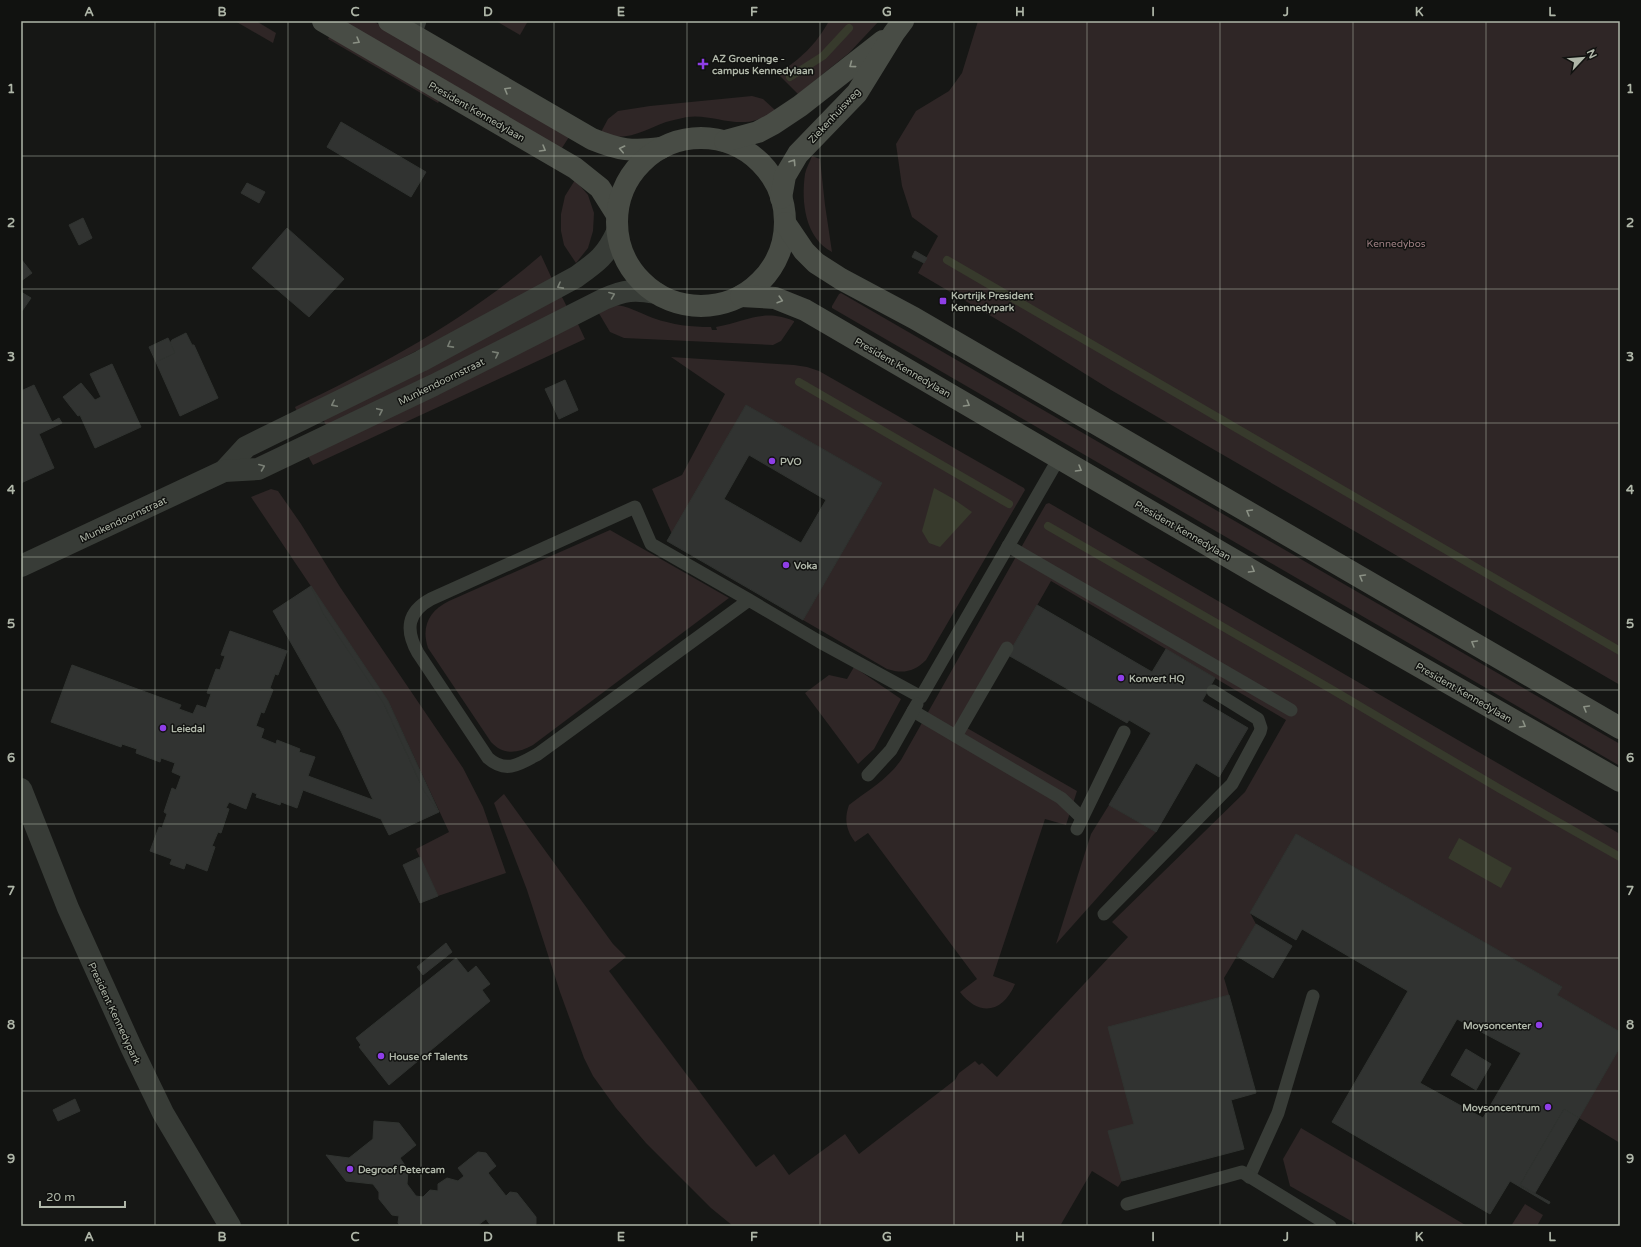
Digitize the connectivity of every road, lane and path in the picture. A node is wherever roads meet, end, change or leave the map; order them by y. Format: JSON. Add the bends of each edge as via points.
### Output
{"nodes":[{"id":1,"x":323,"y":21,"type":"edge"},
{"id":2,"x":389,"y":21,"type":"edge"},
{"id":3,"x":899,"y":27,"type":"edge"},
{"id":4,"x":417,"y":29,"type":"edge"},
{"id":5,"x":725,"y":142,"type":"junction"},
{"id":6,"x":661,"y":148,"type":"junction"},
{"id":7,"x":781,"y":198,"type":"junction"},
{"id":8,"x":785,"y":222,"type":"junction"},
{"id":9,"x":617,"y":224,"type":"junction"},
{"id":10,"x":656,"y":293,"type":"junction"},
{"id":11,"x":741,"y":296,"type":"junction"},
{"id":12,"x":1059,"y":458,"type":"junction"},
{"id":13,"x":224,"y":471,"type":"junction"},
{"id":14,"x":1008,"y":546,"type":"junction"},
{"id":15,"x":21,"y":565,"type":"edge"},
{"id":16,"x":749,"y":600,"type":"junction"},
{"id":17,"x":1007,"y":648,"type":"dead end"},
{"id":18,"x":1213,"y":691,"type":"dead end"},
{"id":19,"x":921,"y":697,"type":"junction"},
{"id":20,"x":1291,"y":710,"type":"dead end"},
{"id":21,"x":913,"y":711,"type":"junction"},
{"id":22,"x":1620,"y":728,"type":"edge"},
{"id":23,"x":1124,"y":732,"type":"dead end"},
{"id":24,"x":956,"y":736,"type":"junction"},
{"id":25,"x":868,"y":775,"type":"dead end"},
{"id":26,"x":1620,"y":781,"type":"edge"},
{"id":27,"x":21,"y":789,"type":"edge"},
{"id":28,"x":1104,"y":914,"type":"dead end"},
{"id":29,"x":1312,"y":996,"type":"dead end"},
{"id":30,"x":1249,"y":1177,"type":"junction"},
{"id":31,"x":1128,"y":1204,"type":"dead end"},
{"id":32,"x":230,"y":1226,"type":"edge"},
{"id":33,"x":1330,"y":1226,"type":"edge"}],
"edges":[{"from":1,"to":9,"type":"main road","name":"President Kennedylaan","one_way":true,"via":[[575,168],[600,188]]},
{"from":2,"to":4,"type":"main road","name":"President Kennedylaan"},
{"from":3,"to":5,"type":"main road","name":"Ziekenhuisweg","one_way":true,"via":[[800,106],[773,124],[758,132]]},
{"from":7,"to":3,"type":"main road","name":"Ziekenhuisweg","one_way":true,"via":[[785,176],[798,154],[857,93]]},
{"from":6,"to":4,"type":"main road","name":"President Kennedylaan","one_way":true,"via":[[629,150],[592,139]]},
{"from":5,"to":6,"type":"main road","name":"President Kennedylaan","via":[[709,138],[692,138],[676,141]]},
{"from":5,"to":7,"type":"main road","name":"President Kennedylaan","via":[[741,148],[761,163],[776,183]]},
{"from":6,"to":9,"type":"main road","name":"President Kennedylaan","via":[[644,160],[630,176],[620,198]]},
{"from":7,"to":8,"type":"main road","name":"President Kennedylaan"},
{"from":8,"to":11,"type":"main road","name":"President Kennedylaan","via":[[781,246],[771,268],[755,287]]},
{"from":22,"to":8,"type":"main road","name":"President Kennedylaan","one_way":true,"via":[[914,318],[840,279],[816,263],[804,251]]},
{"from":9,"to":10,"type":"main road","name":"President Kennedylaan","via":[[621,248],[630,267],[637,277]]},
{"from":9,"to":13,"type":"street","name":"Munkendoornstraat","one_way":true,"via":[[610,248],[596,263],[576,277],[421,361],[246,447]]},
{"from":10,"to":11,"type":"main road","name":"President Kennedylaan","via":[[670,300],[694,306],[718,304]]},
{"from":13,"to":10,"type":"street","name":"Munkendoornstraat","one_way":true,"via":[[258,469],[618,293],[636,290]]},
{"from":11,"to":12,"type":"main road","name":"President Kennedylaan","one_way":true,"via":[[775,298],[805,310]]},
{"from":12,"to":14,"type":"lane"},
{"from":12,"to":26,"type":"main road","name":"President Kennedylaan","one_way":true},
{"from":13,"to":15,"type":"street","name":"Munkendoornstraat"},
{"from":14,"to":19,"type":"lane"},
{"from":14,"to":20,"type":"lane"},
{"from":16,"to":16,"type":"lane","via":[[652,544],[635,507],[431,599],[414,612],[410,628],[413,645],[488,758],[497,765],[508,767],[538,754]]},
{"from":16,"to":19,"type":"lane"},
{"from":17,"to":24,"type":"lane"},
{"from":18,"to":28,"type":"lane","via":[[1258,719],[1260,732],[1232,784]]},
{"from":19,"to":21,"type":"lane"},
{"from":21,"to":24,"type":"lane"},
{"from":21,"to":25,"type":"lane","via":[[891,750]]},
{"from":23,"to":24,"type":"lane","via":[[1079,824],[1061,798]]},
{"from":27,"to":32,"type":"street","name":"President Kennedypark","via":[[68,908],[132,1049],[163,1113]]},
{"from":29,"to":30,"type":"lane","via":[[1278,1113]]},
{"from":30,"to":31,"type":"lane","via":[[1242,1172]]},
{"from":30,"to":33,"type":"lane"}]}
